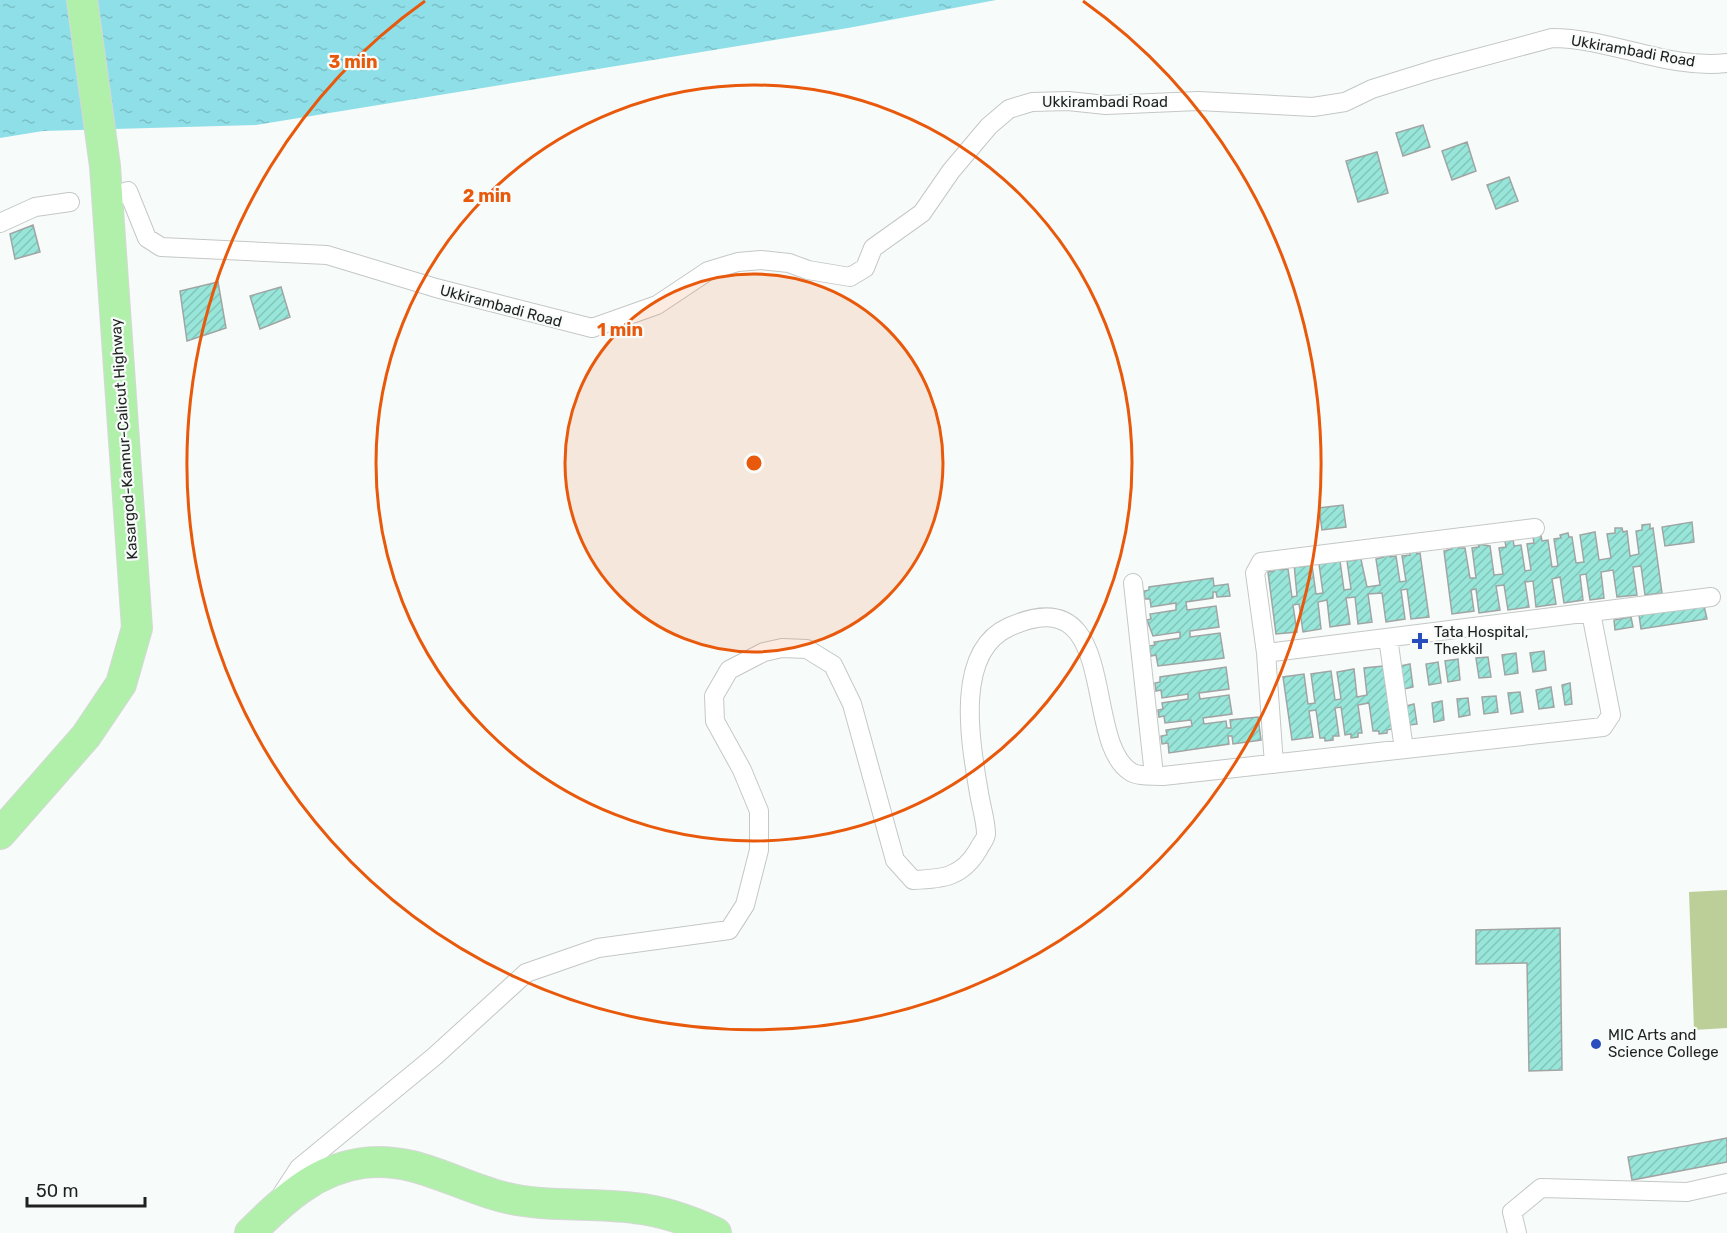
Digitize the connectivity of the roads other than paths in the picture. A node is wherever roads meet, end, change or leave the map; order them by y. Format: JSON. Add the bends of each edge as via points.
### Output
{"nodes":[{"id":1,"x":82,"y":0,"type":"edge"},
{"id":2,"x":1727,"y":63,"type":"edge"},
{"id":3,"x":107,"y":198,"type":"junction"},
{"id":4,"x":70,"y":202,"type":"dead end"},
{"id":5,"x":0,"y":224,"type":"edge"},
{"id":6,"x":1535,"y":528,"type":"dead end"},
{"id":7,"x":1133,"y":583,"type":"dead end"},
{"id":8,"x":1711,"y":597,"type":"dead end"},
{"id":9,"x":1591,"y":613,"type":"junction"},
{"id":10,"x":1388,"y":638,"type":"junction"},
{"id":11,"x":1266,"y":652,"type":"junction"},
{"id":12,"x":1404,"y":749,"type":"junction"},
{"id":13,"x":1274,"y":764,"type":"junction"},
{"id":14,"x":1154,"y":775,"type":"junction"},
{"id":15,"x":0,"y":834,"type":"edge"},
{"id":16,"x":1727,"y":1183,"type":"edge"},
{"id":17,"x":260,"y":1223,"type":"edge"},
{"id":18,"x":716,"y":1233,"type":"edge"},
{"id":19,"x":1517,"y":1233,"type":"edge"}],
"edges":[{"from":1,"to":3,"type":"highway","name":"Kasargod-Kannur-Calicut Highway"},
{"from":2,"to":3,"type":"street","name":"Ukkirambadi Road","via":[[1671,59],[1573,38],[1552,38],[1409,77],[1346,102],[1313,107],[1198,101],[1106,105],[1032,102],[1009,109],[989,126],[922,213],[873,248],[865,268],[849,277],[808,270],[789,262],[738,262],[708,271],[657,305],[592,328],[435,288],[327,255],[160,248],[147,238],[128,191]]},
{"from":3,"to":15,"type":"highway","name":"Kasargod-Kannur-Calicut Highway","via":[[137,628],[121,684],[86,736]]},
{"from":4,"to":5,"type":"street","via":[[35,207]]},
{"from":6,"to":11,"type":"street","via":[[1261,562],[1255,573]]},
{"from":7,"to":14,"type":"street"},
{"from":8,"to":9,"type":"street"},
{"from":9,"to":10,"type":"street"},
{"from":9,"to":12,"type":"street","via":[[1611,715],[1603,727]]},
{"from":10,"to":11,"type":"street"},
{"from":10,"to":12,"type":"street"},
{"from":11,"to":13,"type":"street"},
{"from":12,"to":13,"type":"street"},
{"from":13,"to":14,"type":"street"},
{"from":14,"to":17,"type":"street","via":[[1133,773],[1121,763],[1109,734],[1088,651],[1076,629],[1056,618],[1031,619],[1006,628],[985,646],[974,664],[970,700],[986,835],[968,867],[937,879],[913,880],[895,860],[852,704],[833,665],[807,648],[764,652],[729,670],[714,696],[715,722],[742,770],[759,812],[759,850],[745,905],[729,930],[598,948],[526,973],[435,1056],[299,1168]]},
{"from":16,"to":19,"type":"street","via":[[1687,1192],[1540,1188],[1512,1212]]},
{"from":17,"to":18,"type":"highway","via":[[285,1198],[321,1176],[361,1163],[393,1161],[503,1198],[634,1208],[685,1218]]}]}
